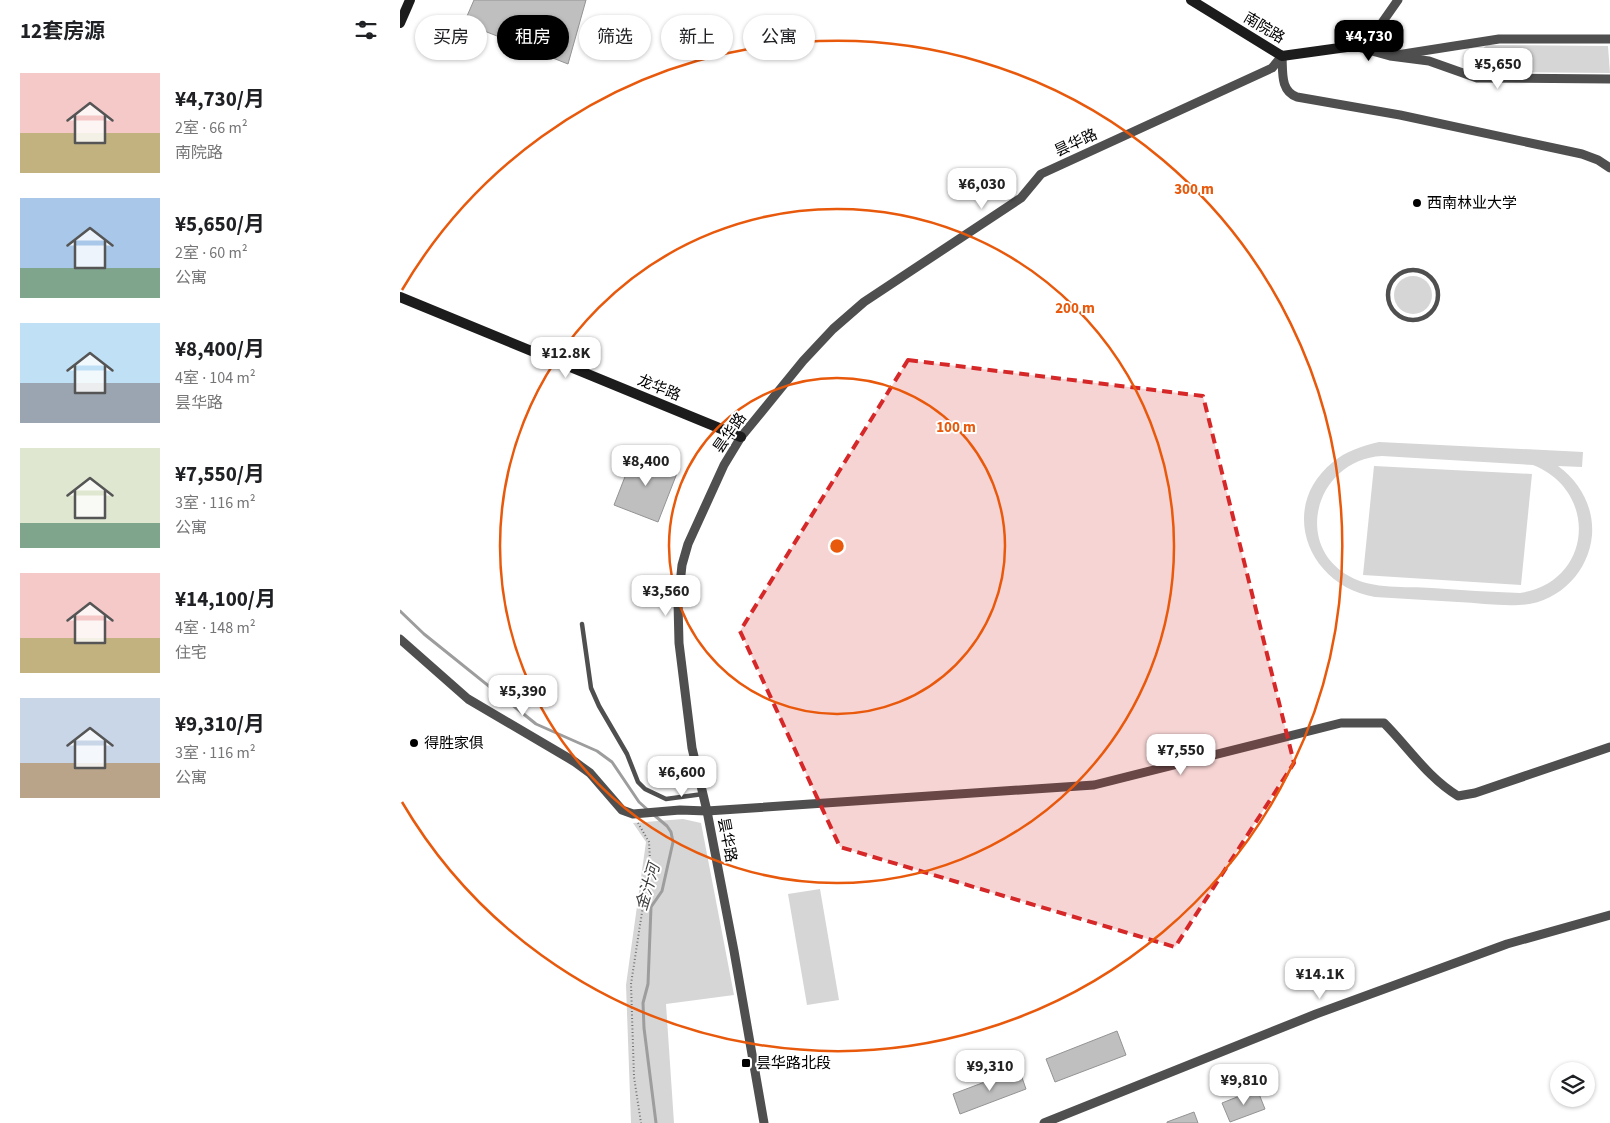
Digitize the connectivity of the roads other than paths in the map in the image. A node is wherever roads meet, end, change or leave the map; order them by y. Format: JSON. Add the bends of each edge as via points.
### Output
{"nodes":[{"id":1,"x":410,"y":0,"type":"edge"},
{"id":2,"x":1191,"y":0,"type":"edge"},
{"id":3,"x":1398,"y":0,"type":"edge"},
{"id":4,"x":400,"y":23,"type":"edge"},
{"id":5,"x":1610,"y":40,"type":"edge"},
{"id":6,"x":1354,"y":46,"type":"junction"},
{"id":7,"x":1282,"y":56,"type":"junction"},
{"id":8,"x":1390,"y":56,"type":"junction"},
{"id":9,"x":1610,"y":80,"type":"edge"},
{"id":10,"x":1610,"y":168,"type":"edge"},
{"id":11,"x":400,"y":298,"type":"edge"},
{"id":12,"x":1389,"y":300,"type":"joint"},
{"id":13,"x":741,"y":438,"type":"junction"},
{"id":14,"x":582,"y":624,"type":"dead end"},
{"id":15,"x":400,"y":639,"type":"edge"},
{"id":16,"x":1610,"y":747,"type":"edge"},
{"id":17,"x":703,"y":794,"type":"junction"},
{"id":18,"x":707,"y":811,"type":"junction"},
{"id":19,"x":1610,"y":914,"type":"edge"},
{"id":20,"x":764,"y":1123,"type":"edge"},
{"id":21,"x":1044,"y":1123,"type":"edge"}],
"edges":[{"from":1,"to":4,"type":"street"},
{"from":2,"to":7,"type":"street","name":"南院路"},
{"from":3,"to":6,"type":"street","via":[[1379,26]]},
{"from":5,"to":8,"type":"street","via":[[1499,39]]},
{"from":6,"to":7,"type":"street","name":"南院路"},
{"from":6,"to":8,"type":"street"},
{"from":7,"to":10,"type":"street","via":[[1285,86],[1292,95],[1582,154]]},
{"from":7,"to":13,"type":"street","name":"昙华路","via":[[1272,68],[1041,174],[1021,198],[864,302],[833,329]]},
{"from":8,"to":9,"type":"street","via":[[1429,61],[1477,78]]},
{"from":11,"to":13,"type":"street","name":"龙华路"},
{"from":12,"to":12,"type":"lane","via":[[1400,316],[1418,319],[1434,309],[1438,290],[1427,274],[1408,270],[1392,281]]},
{"from":13,"to":17,"type":"street","name":"昙华路","via":[[724,465],[688,544],[682,565],[678,603],[679,643],[692,748]]},
{"from":14,"to":17,"type":"lane","via":[[592,688],[638,782],[650,793],[666,799]]},
{"from":15,"to":18,"type":"street","via":[[468,699],[583,767],[622,810],[633,814]]},
{"from":16,"to":18,"type":"street","via":[[1475,794],[1458,796],[1428,773],[1384,723],[1341,723],[1094,785]]},
{"from":17,"to":18,"type":"street","name":"昙华路"},
{"from":18,"to":20,"type":"street","name":"昙华路"},
{"from":19,"to":21,"type":"street","via":[[1507,944],[1325,1010]]}]}
